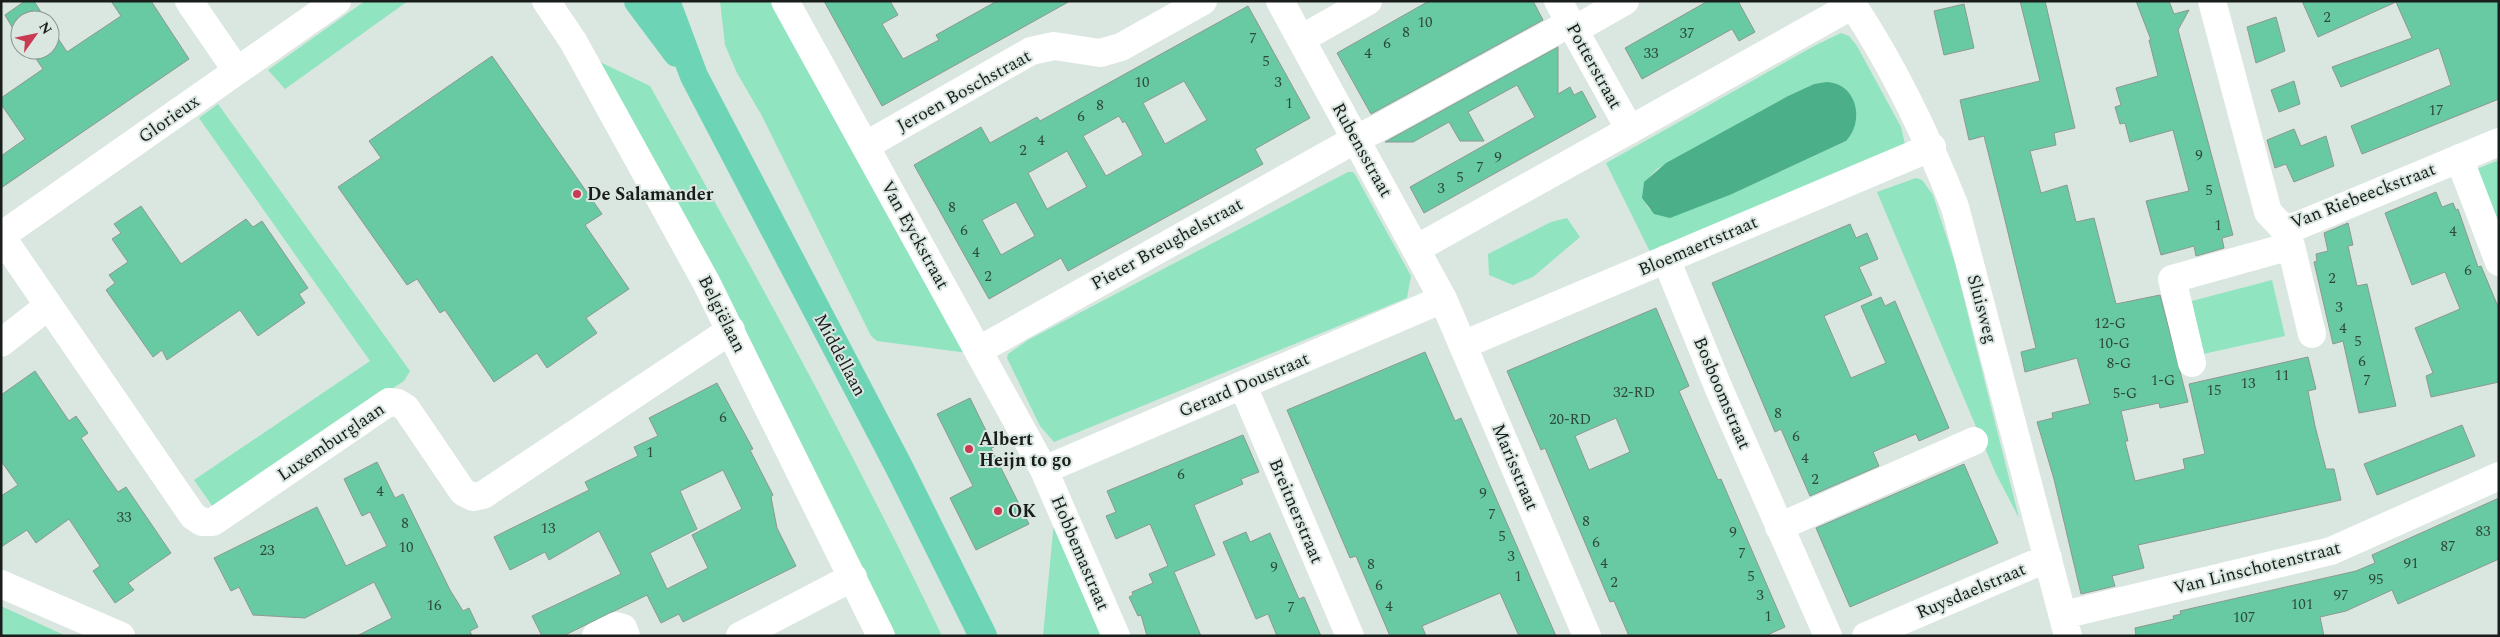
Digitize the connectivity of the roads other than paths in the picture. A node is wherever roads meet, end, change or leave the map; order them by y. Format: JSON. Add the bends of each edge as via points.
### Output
{"nodes":[{"id":1,"x":189,"y":1,"type":"edge"},
{"id":2,"x":337,"y":1,"type":"edge"},
{"id":3,"x":546,"y":1,"type":"edge"},
{"id":4,"x":638,"y":1,"type":"edge"},
{"id":5,"x":666,"y":1,"type":"edge"},
{"id":6,"x":785,"y":1,"type":"edge"},
{"id":7,"x":1203,"y":1,"type":"edge"},
{"id":8,"x":1280,"y":1,"type":"edge"},
{"id":9,"x":1368,"y":1,"type":"edge"},
{"id":10,"x":1625,"y":1,"type":"edge"},
{"id":11,"x":2212,"y":1,"type":"edge"},
{"id":12,"x":1851,"y":3,"type":"edge"},
{"id":13,"x":1568,"y":18,"type":"edge"},
{"id":14,"x":1300,"y":39,"type":"junction"},
{"id":15,"x":237,"y":71,"type":"junction"},
{"id":16,"x":694,"y":76,"type":"junction"},
{"id":17,"x":1630,"y":130,"type":"junction"},
{"id":18,"x":1356,"y":139,"type":"junction"},
{"id":19,"x":2499,"y":142,"type":"edge"},
{"id":20,"x":865,"y":146,"type":"junction"},
{"id":21,"x":1932,"y":147,"type":"junction"},
{"id":22,"x":2459,"y":158,"type":"junction"},
{"id":23,"x":1,"y":236,"type":"edge"},
{"id":24,"x":2287,"y":237,"type":"junction"},
{"id":25,"x":1416,"y":249,"type":"junction"},
{"id":26,"x":1666,"y":259,"type":"junction"},
{"id":27,"x":2499,"y":262,"type":"edge"},
{"id":28,"x":1443,"y":299,"type":"junction"},
{"id":29,"x":48,"y":306,"type":"junction"},
{"id":30,"x":731,"y":330,"type":"junction"},
{"id":31,"x":2312,"y":334,"type":"dead end"},
{"id":32,"x":1,"y":343,"type":"edge"},
{"id":33,"x":1463,"y":345,"type":"junction"},
{"id":34,"x":979,"y":350,"type":"junction"},
{"id":35,"x":2192,"y":363,"type":"dead end"},
{"id":36,"x":1243,"y":386,"type":"junction"},
{"id":37,"x":1974,"y":441,"type":"dead end"},
{"id":38,"x":1044,"y":470,"type":"junction"},
{"id":39,"x":2499,"y":476,"type":"edge"},
{"id":40,"x":1779,"y":527,"type":"junction"},
{"id":41,"x":2048,"y":558,"type":"junction"},
{"id":42,"x":853,"y":577,"type":"junction"},
{"id":43,"x":1,"y":584,"type":"edge"},
{"id":44,"x":2066,"y":626,"type":"edge"},
{"id":45,"x":121,"y":636,"type":"edge"},
{"id":46,"x":596,"y":636,"type":"edge"},
{"id":47,"x":626,"y":636,"type":"edge"},
{"id":48,"x":740,"y":636,"type":"edge"},
{"id":49,"x":882,"y":636,"type":"edge"},
{"id":50,"x":983,"y":636,"type":"edge"},
{"id":51,"x":1116,"y":636,"type":"edge"},
{"id":52,"x":1350,"y":636,"type":"edge"},
{"id":53,"x":1587,"y":636,"type":"edge"},
{"id":54,"x":1828,"y":636,"type":"edge"},
{"id":55,"x":1866,"y":636,"type":"edge"}],
"edges":[{"from":1,"to":15,"type":"street"},
{"from":2,"to":15,"type":"street","name":"Glorieux"},
{"from":3,"to":30,"type":"street","name":"Belgiëlaan","via":[[573,41]]},
{"from":4,"to":16,"type":"main road","name":"Middellaan"},
{"from":5,"to":16,"type":"main road","name":"Middellaan"},
{"from":6,"to":20,"type":"street","name":"Van Eyckstraat"},
{"from":7,"to":20,"type":"street","name":"Jeroen Boschstraat","via":[[1122,47],[1100,52],[1054,46],[1031,51]]},
{"from":8,"to":14,"type":"street","name":"Rubensstraat"},
{"from":9,"to":14,"type":"street"},
{"from":10,"to":13,"type":"street","name":"Pieter Breughelstraat"},
{"from":11,"to":24,"type":"street","name":"Van Riebeeckstraat","via":[[2268,212]]},
{"from":12,"to":17,"type":"street"},
{"from":12,"to":21,"type":"street","name":"Sluisweg","via":[[1870,31]]},
{"from":13,"to":17,"type":"street","name":"Potterstraat"},
{"from":13,"to":18,"type":"street","name":"Pieter Breughelstraat"},
{"from":14,"to":18,"type":"street","name":"Rubensstraat"},
{"from":15,"to":23,"type":"street","name":"Glorieux"},
{"from":16,"to":50,"type":"main road","name":"Middellaan","via":[[899,467]]},
{"from":17,"to":25,"type":"street"},
{"from":18,"to":25,"type":"street","name":"Rubensstraat"},
{"from":18,"to":34,"type":"street","name":"Pieter Breughelstraat"},
{"from":19,"to":22,"type":"street","name":"Van Riebeeckstraat"},
{"from":20,"to":34,"type":"street","name":"Van Eyckstraat"},
{"from":21,"to":26,"type":"street","name":"Bloemaertstraat"},
{"from":21,"to":41,"type":"street","name":"Sluisweg","via":[[1955,207]]},
{"from":22,"to":24,"type":"street","name":"Van Riebeeckstraat","via":[[2297,226]]},
{"from":22,"to":27,"type":"street"},
{"from":23,"to":29,"type":"street"},
{"from":24,"to":31,"type":"street"},
{"from":24,"to":35,"type":"street","via":[[2172,279]]},
{"from":25,"to":28,"type":"street","name":"Rubensstraat"},
{"from":26,"to":33,"type":"street","name":"Bloemaertstraat"},
{"from":26,"to":40,"type":"street","name":"Bosboomstraat"},
{"from":28,"to":33,"type":"street","name":"Marisstraat"},
{"from":28,"to":36,"type":"street","name":"Gerard Doustraat"},
{"from":29,"to":30,"type":"street","name":"Luxemburglaan","via":[[193,516],[202,522],[213,522],[389,402],[406,408],[463,492],[473,497],[483,495]]},
{"from":29,"to":32,"type":"street"},
{"from":30,"to":42,"type":"street","name":"Belgiëlaan"},
{"from":33,"to":53,"type":"street","name":"Marisstraat"},
{"from":34,"to":38,"type":"street","name":"Van Eyckstraat"},
{"from":36,"to":38,"type":"street","name":"Gerard Doustraat"},
{"from":36,"to":52,"type":"street","name":"Breitnerstraat"},
{"from":37,"to":40,"type":"street"},
{"from":38,"to":51,"type":"street","name":"Hobbemastraat"},
{"from":39,"to":44,"type":"street","name":"Van Linschotenstraat","via":[[2330,552]]},
{"from":40,"to":54,"type":"street","name":"Bosboomstraat"},
{"from":41,"to":44,"type":"street","name":"Sluisweg"},
{"from":41,"to":55,"type":"street","name":"Ruysdaelstraat"},
{"from":42,"to":48,"type":"street"},
{"from":42,"to":49,"type":"street","name":"Belgiëlaan"},
{"from":43,"to":45,"type":"street"},
{"from":46,"to":47,"type":"street","via":[[616,626],[623,628]]}]}
